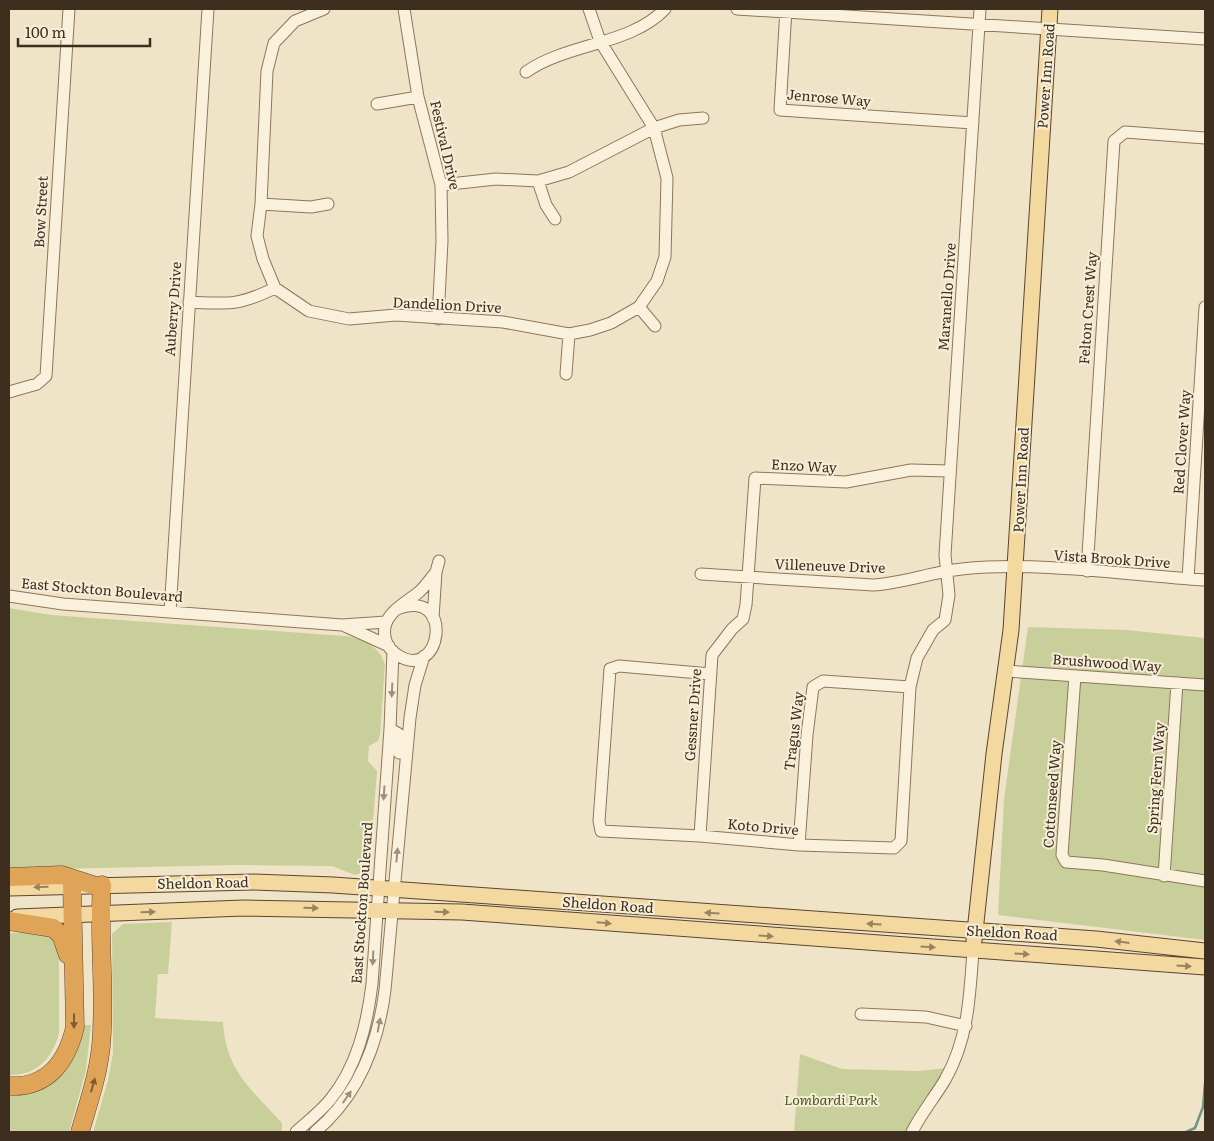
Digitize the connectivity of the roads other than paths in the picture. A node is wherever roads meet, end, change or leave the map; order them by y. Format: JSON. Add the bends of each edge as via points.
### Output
{"nodes":[{"id":1,"x":69,"y":9,"type":"edge"},
{"id":2,"x":208,"y":9,"type":"edge"},
{"id":3,"x":291,"y":9,"type":"edge"},
{"id":4,"x":324,"y":9,"type":"edge"},
{"id":5,"x":404,"y":9,"type":"edge"},
{"id":6,"x":589,"y":9,"type":"edge"},
{"id":7,"x":665,"y":9,"type":"edge"},
{"id":8,"x":737,"y":9,"type":"edge"},
{"id":9,"x":980,"y":9,"type":"edge"},
{"id":10,"x":1050,"y":9,"type":"edge"},
{"id":11,"x":786,"y":10,"type":"edge"},
{"id":12,"x":295,"y":21,"type":"junction"},
{"id":13,"x":979,"y":24,"type":"junction"},
{"id":14,"x":1049,"y":29,"type":"junction"},
{"id":15,"x":1205,"y":39,"type":"edge"},
{"id":16,"x":600,"y":41,"type":"junction"},
{"id":17,"x":526,"y":72,"type":"dead end"},
{"id":18,"x":418,"y":97,"type":"junction"},
{"id":19,"x":377,"y":104,"type":"dead end"},
{"id":20,"x":703,"y":118,"type":"dead end"},
{"id":21,"x":973,"y":123,"type":"junction"},
{"id":22,"x":654,"y":128,"type":"junction"},
{"id":23,"x":1205,"y":138,"type":"edge"},
{"id":24,"x":538,"y":181,"type":"junction"},
{"id":25,"x":441,"y":185,"type":"junction"},
{"id":26,"x":261,"y":204,"type":"junction"},
{"id":27,"x":328,"y":204,"type":"dead end"},
{"id":28,"x":555,"y":220,"type":"dead end"},
{"id":29,"x":275,"y":288,"type":"junction"},
{"id":30,"x":189,"y":302,"type":"junction"},
{"id":31,"x":639,"y":307,"type":"junction"},
{"id":32,"x":1205,"y":307,"type":"edge"},
{"id":33,"x":438,"y":319,"type":"junction"},
{"id":34,"x":655,"y":326,"type":"dead end"},
{"id":35,"x":569,"y":334,"type":"junction"},
{"id":36,"x":566,"y":374,"type":"dead end"},
{"id":37,"x":9,"y":392,"type":"edge"},
{"id":38,"x":950,"y":471,"type":"junction"},
{"id":39,"x":1016,"y":568,"type":"junction"},
{"id":40,"x":947,"y":571,"type":"junction"},
{"id":41,"x":1086,"y":571,"type":"junction"},
{"id":42,"x":701,"y":574,"type":"dead end"},
{"id":43,"x":749,"y":578,"type":"junction"},
{"id":44,"x":1188,"y":579,"type":"junction"},
{"id":45,"x":1205,"y":580,"type":"edge"},
{"id":46,"x":9,"y":596,"type":"edge"},
{"id":47,"x":397,"y":609,"type":"junction"},
{"id":48,"x":170,"y":612,"type":"junction"},
{"id":49,"x":433,"y":618,"type":"junction"},
{"id":50,"x":386,"y":622,"type":"junction"},
{"id":51,"x":342,"y":625,"type":"junction"},
{"id":52,"x":391,"y":649,"type":"junction"},
{"id":53,"x":424,"y":656,"type":"junction"},
{"id":54,"x":1006,"y":672,"type":"junction"},
{"id":55,"x":711,"y":674,"type":"junction"},
{"id":56,"x":1075,"y":676,"type":"junction"},
{"id":57,"x":1177,"y":683,"type":"junction"},
{"id":58,"x":1205,"y":685,"type":"edge"},
{"id":59,"x":910,"y":687,"type":"junction"},
{"id":60,"x":390,"y":729,"type":"junction"},
{"id":61,"x":400,"y":822,"type":"junction"},
{"id":62,"x":700,"y":836,"type":"junction"},
{"id":63,"x":799,"y":846,"type":"junction"},
{"id":64,"x":1164,"y":876,"type":"junction"},
{"id":65,"x":9,"y":877,"type":"edge"},
{"id":66,"x":1205,"y":881,"type":"edge"},
{"id":67,"x":97,"y":885,"type":"junction"},
{"id":68,"x":72,"y":886,"type":"junction"},
{"id":69,"x":9,"y":888,"type":"edge"},
{"id":70,"x":377,"y":888,"type":"junction"},
{"id":71,"x":394,"y":889,"type":"junction"},
{"id":72,"x":376,"y":910,"type":"junction"},
{"id":73,"x":393,"y":910,"type":"junction"},
{"id":74,"x":100,"y":914,"type":"junction"},
{"id":75,"x":72,"y":915,"type":"junction"},
{"id":76,"x":9,"y":919,"type":"edge"},
{"id":77,"x":975,"y":931,"type":"junction"},
{"id":78,"x":973,"y":950,"type":"junction"},
{"id":79,"x":1205,"y":952,"type":"edge"},
{"id":80,"x":1205,"y":967,"type":"edge"},
{"id":81,"x":73,"y":972,"type":"junction"},
{"id":82,"x":861,"y":1014,"type":"dead end"},
{"id":83,"x":966,"y":1026,"type":"junction"},
{"id":84,"x":9,"y":1086,"type":"edge"},
{"id":85,"x":307,"y":1122,"type":"junction"},
{"id":86,"x":80,"y":1132,"type":"edge"},
{"id":87,"x":296,"y":1132,"type":"edge"},
{"id":88,"x":319,"y":1132,"type":"edge"},
{"id":89,"x":912,"y":1132,"type":"edge"}],
"edges":[{"from":1,"to":37,"type":"street","name":"Bow Street","via":[[46,376],[37,384]]},
{"from":2,"to":30,"type":"street","name":"Auberry Drive"},
{"from":3,"to":12,"type":"street"},
{"from":4,"to":12,"type":"street"},
{"from":5,"to":18,"type":"street","name":"Festival Drive"},
{"from":6,"to":16,"type":"street","name":"Dandelion Drive"},
{"from":7,"to":16,"type":"street","via":[[630,31]]},
{"from":8,"to":11,"type":"street"},
{"from":9,"to":13,"type":"street","name":"Maranello Drive"},
{"from":10,"to":14,"type":"main road","name":"Power Inn Road"},
{"from":11,"to":13,"type":"street"},
{"from":11,"to":21,"type":"street","name":"Jenrose Way","via":[[780,110]]},
{"from":12,"to":26,"type":"street","via":[[274,43],[267,71]]},
{"from":13,"to":14,"type":"street"},
{"from":13,"to":21,"type":"street","name":"Maranello Drive"},
{"from":14,"to":15,"type":"street"},
{"from":14,"to":39,"type":"main road","name":"Power Inn Road"},
{"from":16,"to":17,"type":"street","via":[[541,62]]},
{"from":16,"to":22,"type":"street","name":"Dandelion Drive"},
{"from":18,"to":19,"type":"street"},
{"from":18,"to":25,"type":"street","name":"Festival Drive"},
{"from":20,"to":22,"type":"street","via":[[678,120]]},
{"from":21,"to":38,"type":"street","name":"Maranello Drive"},
{"from":22,"to":24,"type":"street","via":[[569,172]]},
{"from":22,"to":31,"type":"street","name":"Dandelion Drive","via":[[667,178],[665,257],[657,281]]},
{"from":23,"to":41,"type":"street","name":"Felton Crest Way","via":[[1125,132],[1114,141]]},
{"from":24,"to":25,"type":"street","via":[[496,179]]},
{"from":24,"to":28,"type":"street"},
{"from":25,"to":33,"type":"street","name":"Festival Drive"},
{"from":26,"to":27,"type":"street","via":[[311,207]]},
{"from":26,"to":29,"type":"street","via":[[257,236]]},
{"from":29,"to":30,"type":"street","via":[[251,300],[231,304]]},
{"from":29,"to":33,"type":"street","name":"Dandelion Drive","via":[[309,311],[348,318],[396,315]]},
{"from":30,"to":48,"type":"street","name":"Auberry Drive"},
{"from":31,"to":34,"type":"street"},
{"from":31,"to":35,"type":"street","name":"Dandelion Drive","via":[[611,323]]},
{"from":32,"to":44,"type":"street","name":"Red Clover Way"},
{"from":33,"to":35,"type":"street","name":"Dandelion Drive","via":[[503,322]]},
{"from":35,"to":36,"type":"street"},
{"from":38,"to":40,"type":"street","name":"Maranello Drive"},
{"from":38,"to":43,"type":"street","name":"Enzo Way","via":[[911,470],[846,482],[755,478]]},
{"from":39,"to":40,"type":"street","name":"Villeneuve Drive"},
{"from":39,"to":41,"type":"street","name":"Vista Brook Drive"},
{"from":39,"to":54,"type":"main road","name":"Power Inn Road"},
{"from":40,"to":43,"type":"street","name":"Villeneuve Drive","via":[[873,586]]},
{"from":40,"to":59,"type":"street","name":"Koto Drive","via":[[950,594],[945,620],[933,630],[917,658]]},
{"from":41,"to":44,"type":"street","name":"Vista Brook Drive"},
{"from":42,"to":43,"type":"street","name":"Villeneuve Drive"},
{"from":43,"to":55,"type":"street","name":"Gessner Drive","via":[[743,619],[712,655]]},
{"from":44,"to":45,"type":"street","name":"Vista Brook Drive"},
{"from":46,"to":48,"type":"street","name":"East Stockton Boulevard","via":[[63,604]]},
{"from":47,"to":49,"type":"street","via":[[421,608]]},
{"from":47,"to":49,"type":"street","via":[[420,591],[437,566]]},
{"from":47,"to":50,"type":"street"},
{"from":48,"to":51,"type":"street","name":"East Stockton Boulevard"},
{"from":49,"to":53,"type":"street","via":[[437,635],[433,647]]},
{"from":50,"to":51,"type":"street","name":"East Stockton Boulevard"},
{"from":50,"to":52,"type":"street","via":[[385,639]]},
{"from":51,"to":52,"type":"street","name":"East Stockton Boulevard"},
{"from":52,"to":53,"type":"street","via":[[411,660]]},
{"from":52,"to":60,"type":"street","name":"East Stockton Boulevard","one_way":true},
{"from":53,"to":61,"type":"street","name":"East Stockton Boulevard","via":[[414,685]]},
{"from":54,"to":56,"type":"street","name":"Brushwood Way"},
{"from":54,"to":77,"type":"main road","name":"Power Inn Road"},
{"from":55,"to":62,"type":"street","name":"Gessner Drive"},
{"from":55,"to":62,"type":"street","name":"Koto Drive","via":[[619,666],[610,670],[601,783],[601,830]]},
{"from":56,"to":57,"type":"street","name":"Brushwood Way"},
{"from":56,"to":64,"type":"street","name":"Cottonseed Way","via":[[1062,855],[1066,862]]},
{"from":57,"to":58,"type":"street","name":"Brushwood Way"},
{"from":57,"to":64,"type":"street","name":"Spring Fern Way"},
{"from":59,"to":63,"type":"street","name":"Tragus Way","via":[[824,681],[813,688]]},
{"from":59,"to":63,"type":"street","name":"Koto Drive","via":[[900,841],[894,848]]},
{"from":60,"to":61,"type":"street","via":[[396,731],[400,738],[395,799]]},
{"from":60,"to":70,"type":"street","name":"East Stockton Boulevard","one_way":true},
{"from":71,"to":61,"type":"street","name":"East Stockton Boulevard","one_way":true},
{"from":62,"to":63,"type":"street","name":"Koto Drive"},
{"from":64,"to":66,"type":"street","name":"Cottonseed Way"},
{"from":65,"to":67,"type":"highway","via":[[62,875]]},
{"from":67,"to":68,"type":"main road","name":"Sheldon Road"},
{"from":67,"to":70,"type":"main road","name":"Sheldon Road","via":[[254,882]]},
{"from":67,"to":74,"type":"highway"},
{"from":68,"to":69,"type":"main road","name":"Sheldon Road","one_way":true},
{"from":68,"to":75,"type":"highway"},
{"from":70,"to":71,"type":"main road","name":"Sheldon Road"},
{"from":70,"to":72,"type":"street","name":"East Stockton Boulevard"},
{"from":71,"to":73,"type":"street","name":"East Stockton Boulevard"},
{"from":77,"to":71,"type":"main road","name":"Sheldon Road","one_way":true},
{"from":72,"to":73,"type":"main road","name":"Sheldon Road"},
{"from":74,"to":72,"type":"main road","name":"Sheldon Road","one_way":true,"via":[[242,908]]},
{"from":72,"to":85,"type":"street","name":"East Stockton Boulevard","one_way":true,"via":[[372,984],[360,1043],[342,1084]]},
{"from":73,"to":78,"type":"main road","name":"Sheldon Road","one_way":true,"via":[[462,912]]},
{"from":88,"to":73,"type":"street","name":"East Stockton Boulevard","one_way":true,"via":[[339,1109],[370,1056],[384,998]]},
{"from":74,"to":75,"type":"main road","name":"Sheldon Road"},
{"from":86,"to":74,"type":"highway","one_way":true,"via":[[101,1048]]},
{"from":75,"to":76,"type":"main road","name":"Sheldon Road"},
{"from":75,"to":81,"type":"highway"},
{"from":76,"to":81,"type":"highway","via":[[53,928],[61,936]]},
{"from":77,"to":78,"type":"main road","name":"Power Inn Road"},
{"from":79,"to":77,"type":"main road","name":"Sheldon Road","one_way":true,"via":[[1096,938]]},
{"from":78,"to":80,"type":"main road","name":"Sheldon Road","one_way":true},
{"from":78,"to":83,"type":"street"},
{"from":81,"to":84,"type":"highway","one_way":true,"via":[[75,1027],[66,1056],[47,1077],[23,1087]]},
{"from":82,"to":83,"type":"street","via":[[926,1017]]},
{"from":83,"to":89,"type":"street","via":[[949,1073]]},
{"from":85,"to":87,"type":"street","name":"East Stockton Boulevard"},
{"from":85,"to":88,"type":"street"}]}
